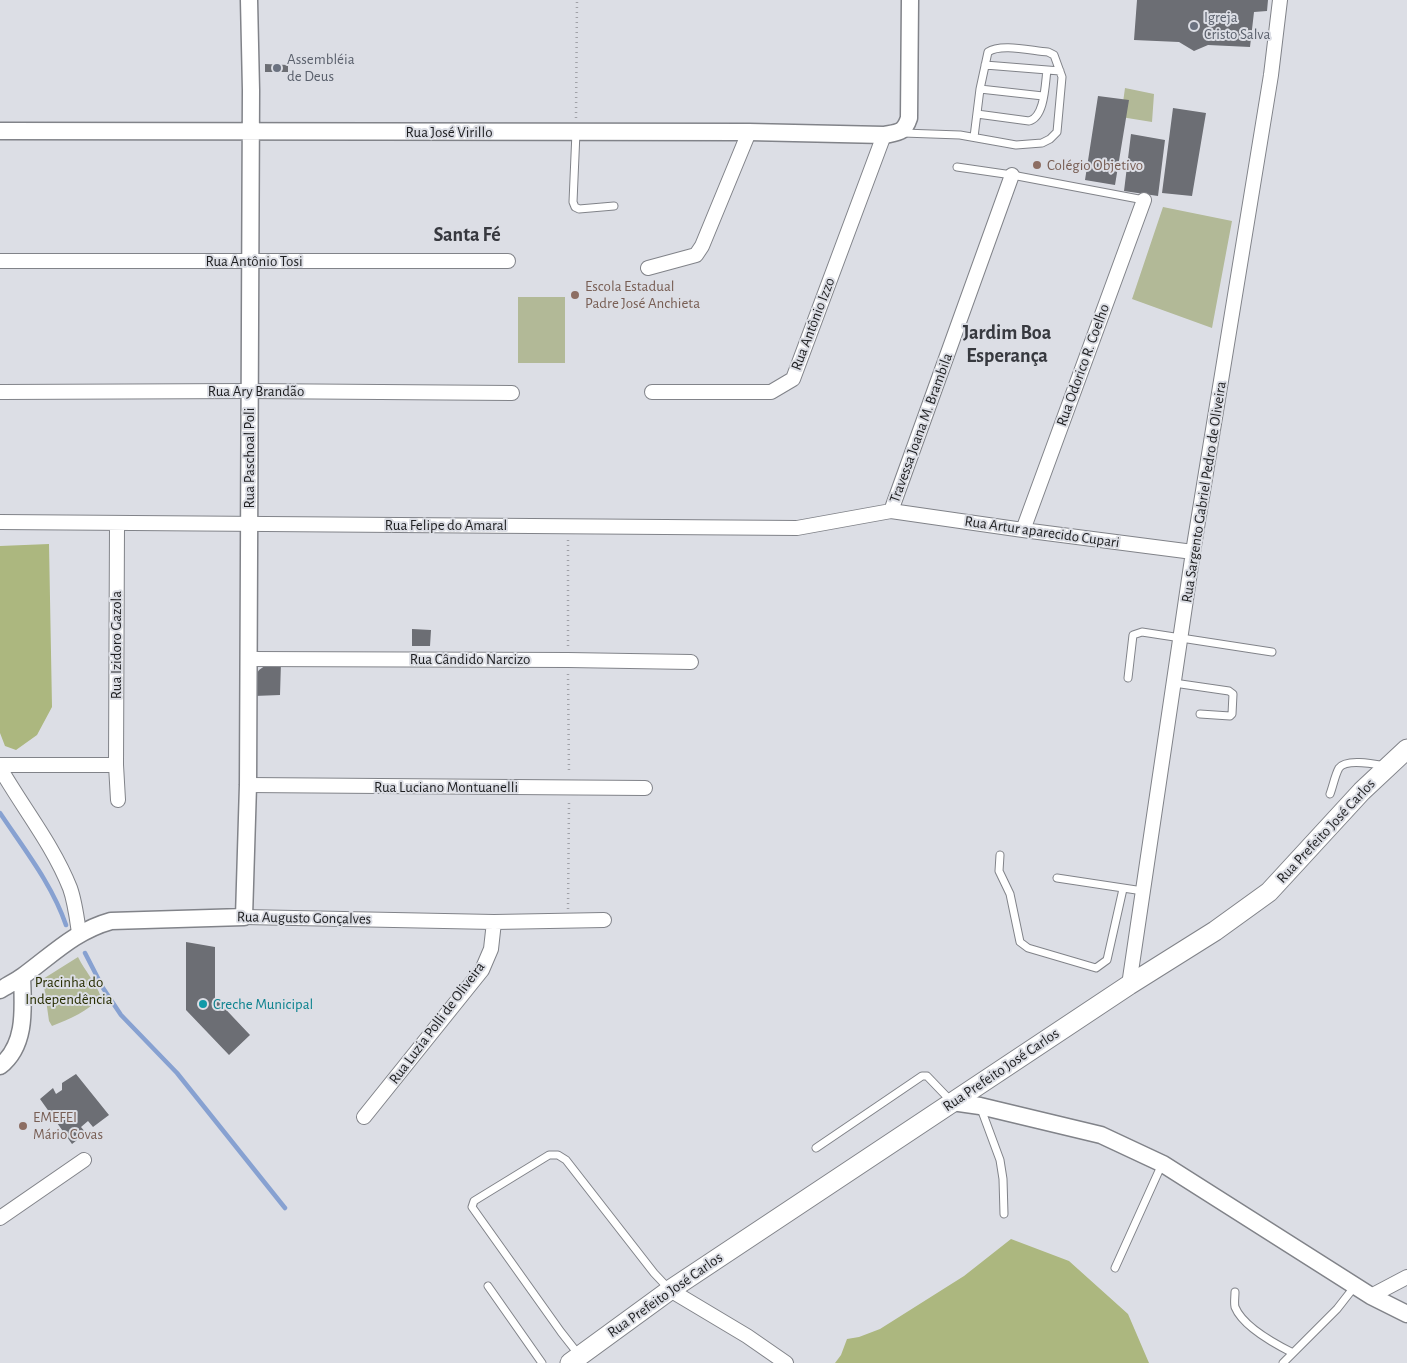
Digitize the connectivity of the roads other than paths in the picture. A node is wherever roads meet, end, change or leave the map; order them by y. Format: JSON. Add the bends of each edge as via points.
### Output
{"nodes":[{"id":1,"x":249,"y":0,"type":"edge"},
{"id":2,"x":910,"y":0,"type":"edge"},
{"id":3,"x":1280,"y":0,"type":"edge"},
{"id":4,"x":985,"y":65,"type":"junction"},
{"id":5,"x":1047,"y":70,"type":"junction"},
{"id":6,"x":1060,"y":71,"type":"junction"},
{"id":7,"x":980,"y":89,"type":"junction"},
{"id":8,"x":1043,"y":96,"type":"junction"},
{"id":9,"x":977,"y":114,"type":"junction"},
{"id":10,"x":0,"y":131,"type":"edge"},
{"id":11,"x":250,"y":131,"type":"junction"},
{"id":12,"x":576,"y":132,"type":"junction"},
{"id":13,"x":748,"y":132,"type":"junction"},
{"id":14,"x":892,"y":134,"type":"junction"},
{"id":15,"x":974,"y":137,"type":"junction"},
{"id":16,"x":957,"y":167,"type":"dead end"},
{"id":17,"x":1012,"y":175,"type":"junction"},
{"id":18,"x":1144,"y":200,"type":"joint"},
{"id":19,"x":614,"y":206,"type":"dead end"},
{"id":20,"x":508,"y":260,"type":"dead end"},
{"id":21,"x":0,"y":261,"type":"edge"},
{"id":22,"x":249,"y":261,"type":"junction"},
{"id":23,"x":648,"y":268,"type":"dead end"},
{"id":24,"x":249,"y":391,"type":"junction"},
{"id":25,"x":0,"y":392,"type":"edge"},
{"id":26,"x":652,"y":392,"type":"dead end"},
{"id":27,"x":512,"y":393,"type":"dead end"},
{"id":28,"x":891,"y":511,"type":"junction"},
{"id":29,"x":0,"y":522,"type":"edge"},
{"id":30,"x":117,"y":524,"type":"junction"},
{"id":31,"x":249,"y":524,"type":"junction"},
{"id":32,"x":1022,"y":530,"type":"junction"},
{"id":33,"x":1193,"y":552,"type":"junction"},
{"id":34,"x":1181,"y":639,"type":"junction"},
{"id":35,"x":1272,"y":652,"type":"dead end"},
{"id":36,"x":248,"y":659,"type":"junction"},
{"id":37,"x":691,"y":662,"type":"dead end"},
{"id":38,"x":1128,"y":678,"type":"dead end"},
{"id":39,"x":1174,"y":683,"type":"junction"},
{"id":40,"x":1200,"y":714,"type":"dead end"},
{"id":41,"x":1407,"y":748,"type":"edge"},
{"id":42,"x":116,"y":765,"type":"junction"},
{"id":43,"x":1389,"y":766,"type":"junction"},
{"id":44,"x":0,"y":767,"type":"edge"},
{"id":45,"x":248,"y":785,"type":"junction"},
{"id":46,"x":645,"y":788,"type":"dead end"},
{"id":47,"x":1330,"y":794,"type":"dead end"},
{"id":48,"x":118,"y":800,"type":"dead end"},
{"id":49,"x":1000,"y":855,"type":"dead end"},
{"id":50,"x":1056,"y":878,"type":"dead end"},
{"id":51,"x":1123,"y":889,"type":"junction"},
{"id":52,"x":1143,"y":890,"type":"junction"},
{"id":53,"x":244,"y":916,"type":"junction"},
{"id":54,"x":604,"y":920,"type":"dead end"},
{"id":55,"x":494,"y":922,"type":"junction"},
{"id":56,"x":79,"y":934,"type":"junction"},
{"id":57,"x":22,"y":977,"type":"junction"},
{"id":58,"x":1129,"y":985,"type":"junction"},
{"id":59,"x":0,"y":990,"type":"edge"},
{"id":60,"x":0,"y":1066,"type":"edge"},
{"id":61,"x":952,"y":1102,"type":"junction"},
{"id":62,"x":980,"y":1106,"type":"junction"},
{"id":63,"x":364,"y":1117,"type":"dead end"},
{"id":64,"x":816,"y":1148,"type":"dead end"},
{"id":65,"x":84,"y":1160,"type":"dead end"},
{"id":66,"x":1162,"y":1164,"type":"junction"},
{"id":67,"x":1004,"y":1214,"type":"dead end"},
{"id":68,"x":0,"y":1218,"type":"edge"},
{"id":69,"x":1115,"y":1268,"type":"dead end"},
{"id":70,"x":1407,"y":1277,"type":"edge"},
{"id":71,"x":488,"y":1286,"type":"dead end"},
{"id":72,"x":1355,"y":1286,"type":"junction"},
{"id":73,"x":670,"y":1290,"type":"junction"},
{"id":74,"x":1235,"y":1292,"type":"dead end"},
{"id":75,"x":1371,"y":1296,"type":"junction"},
{"id":76,"x":1407,"y":1314,"type":"edge"},
{"id":77,"x":760,"y":1345,"type":"junction"},
{"id":78,"x":1293,"y":1353,"type":"junction"},
{"id":79,"x":575,"y":1359,"type":"edge"},
{"id":80,"x":542,"y":1363,"type":"edge"},
{"id":81,"x":773,"y":1363,"type":"edge"},
{"id":82,"x":786,"y":1363,"type":"edge"},
{"id":83,"x":1283,"y":1363,"type":"edge"}],
"edges":[{"from":1,"to":11,"type":"street","name":"Rua Paschoal Poli"},
{"from":2,"to":14,"type":"street","via":[[908,118],[906,127]]},
{"from":3,"to":33,"type":"street","name":"Rua Sargento Gabriel Pedro de Oliveira","via":[[1271,75]]},
{"from":4,"to":5,"type":"lane"},
{"from":4,"to":6,"type":"lane","via":[[988,52],[1005,48],[1051,54],[1056,58]]},
{"from":4,"to":7,"type":"lane"},
{"from":5,"to":6,"type":"lane"},
{"from":5,"to":8,"type":"lane"},
{"from":6,"to":15,"type":"lane","via":[[1057,132],[1050,139],[1042,144],[1016,145]]},
{"from":7,"to":8,"type":"lane"},
{"from":7,"to":9,"type":"lane"},
{"from":8,"to":9,"type":"lane","via":[[1040,112],[1033,120]]},
{"from":9,"to":15,"type":"lane"},
{"from":10,"to":11,"type":"street","name":"Rua José Virillo"},
{"from":11,"to":12,"type":"street","name":"Rua José Virillo"},
{"from":11,"to":22,"type":"street","name":"Rua Paschoal Poli"},
{"from":12,"to":13,"type":"street","name":"Rua José Virillo"},
{"from":12,"to":19,"type":"lane","via":[[575,207]]},
{"from":13,"to":14,"type":"street","name":"Rua José Virillo"},
{"from":13,"to":23,"type":"street","via":[[696,255]]},
{"from":14,"to":15,"type":"lane"},
{"from":14,"to":26,"type":"street","name":"Rua Antônio Izzo","via":[[793,379],[772,392]]},
{"from":16,"to":17,"type":"lane"},
{"from":17,"to":18,"type":"lane"},
{"from":17,"to":28,"type":"street","name":"Travessa Joana M. Brambila"},
{"from":18,"to":32,"type":"street","name":"Rua Odorico R. Coelho"},
{"from":20,"to":22,"type":"street","name":"Rua Antônio Tosi"},
{"from":21,"to":22,"type":"street","name":"Rua Antônio Tosi"},
{"from":22,"to":24,"type":"street","name":"Rua Paschoal Poli"},
{"from":24,"to":25,"type":"street","name":"Rua Ary Brandão"},
{"from":24,"to":27,"type":"street","name":"Rua Ary Brandão"},
{"from":24,"to":31,"type":"street","name":"Rua Paschoal Poli"},
{"from":28,"to":31,"type":"street","name":"Rua Felipe do Amaral","via":[[798,528]]},
{"from":28,"to":32,"type":"street","name":"Rua Artur aparecido Cupari"},
{"from":29,"to":30,"type":"street","name":"Rua Felipe do Amaral"},
{"from":30,"to":31,"type":"street","name":"Rua Felipe do Amaral"},
{"from":30,"to":42,"type":"street","name":"Rua Izidoro Gazola"},
{"from":31,"to":36,"type":"street","name":"Rua Paschoal Poli"},
{"from":32,"to":33,"type":"street","name":"Rua Artur aparecido Cupari"},
{"from":33,"to":34,"type":"street","name":"Rua Sargento Gabriel Pedro de Oliveira"},
{"from":34,"to":35,"type":"lane"},
{"from":34,"to":38,"type":"lane","via":[[1142,632],[1134,635]]},
{"from":34,"to":39,"type":"street","name":"Rua Sargento Gabriel Pedro de Oliveira"},
{"from":36,"to":37,"type":"street","name":"Rua Cândido Narcizo"},
{"from":36,"to":45,"type":"street","name":"Rua Paschoal Poli"},
{"from":39,"to":40,"type":"lane","via":[[1233,694],[1230,716]]},
{"from":39,"to":52,"type":"street","name":"Rua Sargento Gabriel Pedro de Oliveira"},
{"from":41,"to":43,"type":"main road","name":"Rua Prefeito José Carlos"},
{"from":42,"to":44,"type":"street"},
{"from":42,"to":48,"type":"street","name":"Rua Izidoro Gazola"},
{"from":43,"to":47,"type":"lane","via":[[1343,764]]},
{"from":43,"to":58,"type":"main road","name":"Rua Prefeito José Carlos","via":[[1269,892],[1215,931]]},
{"from":44,"to":56,"type":"street","via":[[19,802],[54,853],[70,890]]},
{"from":45,"to":46,"type":"street","name":"Rua Luciano Montuanelli"},
{"from":45,"to":53,"type":"street","name":"Rua Paschoal Poli"},
{"from":49,"to":51,"type":"lane","via":[[999,871],[1010,894],[1020,942],[1028,948],[1096,968],[1107,960]]},
{"from":50,"to":51,"type":"lane"},
{"from":51,"to":52,"type":"lane"},
{"from":52,"to":58,"type":"street","name":"Rua Sargento Gabriel Pedro de Oliveira"},
{"from":53,"to":55,"type":"street","name":"Rua Augusto Gonçalves"},
{"from":53,"to":56,"type":"street","name":"Rua Augusto Gonçalves","via":[[111,921]]},
{"from":54,"to":55,"type":"street","name":"Rua Augusto Gonçalves"},
{"from":55,"to":63,"type":"street","name":"Rua Luzia Polli de Oliveira","via":[[491,949],[482,970]]},
{"from":56,"to":57,"type":"street","name":"Rua Augusto Gonçalves"},
{"from":57,"to":59,"type":"street","name":"Rua Augusto Gonçalves"},
{"from":57,"to":60,"type":"street","via":[[23,1019],[17,1044]]},
{"from":58,"to":61,"type":"main road","name":"Rua Prefeito José Carlos"},
{"from":61,"to":62,"type":"street"},
{"from":61,"to":64,"type":"lane","via":[[927,1076],[922,1076]]},
{"from":61,"to":73,"type":"main road","name":"Rua Prefeito José Carlos"},
{"from":62,"to":66,"type":"street","via":[[1101,1134]]},
{"from":62,"to":67,"type":"lane","via":[[1000,1160]]},
{"from":65,"to":68,"type":"street"},
{"from":66,"to":69,"type":"lane"},
{"from":66,"to":72,"type":"street"},
{"from":70,"to":75,"type":"street"},
{"from":71,"to":80,"type":"lane"},
{"from":72,"to":75,"type":"street"},
{"from":72,"to":78,"type":"lane","via":[[1338,1309]]},
{"from":73,"to":77,"type":"street"},
{"from":73,"to":79,"type":"main road","name":"Rua Prefeito José Carlos"},
{"from":73,"to":79,"type":"lane","via":[[566,1160],[558,1155],[548,1154],[474,1201],[472,1207],[561,1332]]},
{"from":74,"to":78,"type":"lane","via":[[1235,1306],[1249,1326]]},
{"from":75,"to":76,"type":"street"},
{"from":77,"to":81,"type":"street"},
{"from":77,"to":82,"type":"street"},
{"from":78,"to":83,"type":"lane"}]}
